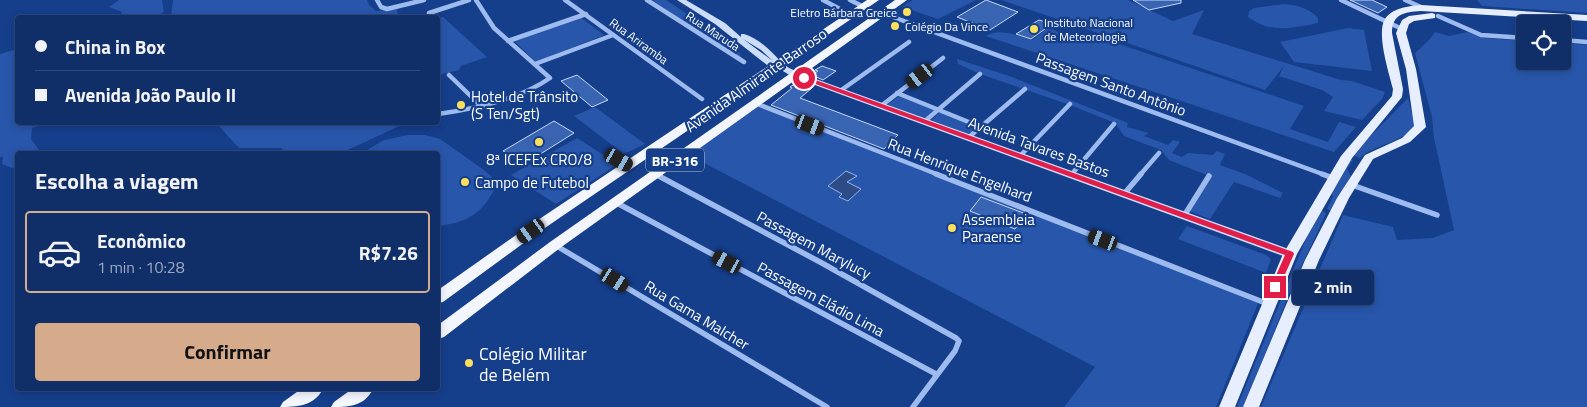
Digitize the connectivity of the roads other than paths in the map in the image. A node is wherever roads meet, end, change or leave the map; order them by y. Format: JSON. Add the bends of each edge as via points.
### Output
{"nodes":[{"id":1,"x":377,"y":0,"type":"edge"},
{"id":2,"x":423,"y":0,"type":"edge"},
{"id":3,"x":469,"y":0,"type":"edge"},
{"id":4,"x":476,"y":0,"type":"edge"},
{"id":5,"x":566,"y":0,"type":"edge"},
{"id":6,"x":647,"y":0,"type":"edge"},
{"id":7,"x":681,"y":0,"type":"edge"},
{"id":8,"x":823,"y":0,"type":"edge"},
{"id":9,"x":850,"y":0,"type":"edge"},
{"id":10,"x":874,"y":0,"type":"edge"},
{"id":11,"x":902,"y":0,"type":"edge"},
{"id":12,"x":1341,"y":0,"type":"edge"},
{"id":13,"x":1405,"y":0,"type":"edge"},
{"id":14,"x":864,"y":7,"type":"junction"},
{"id":15,"x":1421,"y":8,"type":"junction"},
{"id":16,"x":429,"y":13,"type":"dead end"},
{"id":17,"x":882,"y":13,"type":"junction"},
{"id":18,"x":586,"y":14,"type":"junction"},
{"id":19,"x":852,"y":15,"type":"junction"},
{"id":20,"x":1543,"y":15,"type":"edge"},
{"id":21,"x":1438,"y":16,"type":"junction"},
{"id":22,"x":1571,"y":17,"type":"edge"},
{"id":23,"x":1587,"y":18,"type":"edge"},
{"id":24,"x":1516,"y":20,"type":"edge"},
{"id":25,"x":1387,"y":23,"type":"junction"},
{"id":26,"x":1571,"y":23,"type":"edge"},
{"id":27,"x":1587,"y":24,"type":"edge"},
{"id":28,"x":1402,"y":29,"type":"junction"},
{"id":29,"x":613,"y":35,"type":"junction"},
{"id":30,"x":1516,"y":37,"type":"edge"},
{"id":31,"x":508,"y":41,"type":"junction"},
{"id":32,"x":1571,"y":41,"type":"edge"},
{"id":33,"x":908,"y":42,"type":"dead end"},
{"id":34,"x":1587,"y":42,"type":"edge"},
{"id":35,"x":943,"y":58,"type":"dead end"},
{"id":36,"x":744,"y":62,"type":"dead end"},
{"id":37,"x":535,"y":64,"type":"junction"},
{"id":38,"x":779,"y":65,"type":"junction"},
{"id":39,"x":980,"y":74,"type":"dead end"},
{"id":40,"x":449,"y":75,"type":"dead end"},
{"id":41,"x":796,"y":75,"type":"junction"},
{"id":42,"x":1025,"y":90,"type":"dead end"},
{"id":43,"x":840,"y":91,"type":"junction"},
{"id":44,"x":897,"y":93,"type":"junction"},
{"id":45,"x":702,"y":99,"type":"dead end"},
{"id":46,"x":755,"y":103,"type":"junction"},
{"id":47,"x":1070,"y":104,"type":"dead end"},
{"id":48,"x":881,"y":106,"type":"junction"},
{"id":49,"x":482,"y":108,"type":"junction"},
{"id":50,"x":938,"y":111,"type":"junction"},
{"id":51,"x":440,"y":114,"type":"edge"},
{"id":52,"x":924,"y":122,"type":"junction"},
{"id":53,"x":1114,"y":124,"type":"dead end"},
{"id":54,"x":981,"y":127,"type":"junction"},
{"id":55,"x":969,"y":138,"type":"junction"},
{"id":56,"x":1159,"y":153,"type":"dead end"},
{"id":57,"x":1020,"y":156,"type":"junction"},
{"id":58,"x":1347,"y":156,"type":"junction"},
{"id":59,"x":655,"y":174,"type":"junction"},
{"id":60,"x":1071,"y":175,"type":"junction"},
{"id":61,"x":1209,"y":176,"type":"dead end"},
{"id":62,"x":1333,"y":178,"type":"junction"},
{"id":63,"x":1354,"y":181,"type":"junction"},
{"id":64,"x":1325,"y":192,"type":"junction"},
{"id":65,"x":1124,"y":194,"type":"junction"},
{"id":66,"x":615,"y":202,"type":"junction"},
{"id":67,"x":1436,"y":214,"type":"dead end"},
{"id":68,"x":1333,"y":215,"type":"junction"},
{"id":69,"x":1184,"y":216,"type":"junction"},
{"id":70,"x":555,"y":245,"type":"junction"},
{"id":71,"x":1290,"y":254,"type":"junction"},
{"id":72,"x":440,"y":297,"type":"edge"},
{"id":73,"x":1268,"y":304,"type":"junction"},
{"id":74,"x":440,"y":331,"type":"edge"},
{"id":75,"x":936,"y":374,"type":"junction"},
{"id":76,"x":311,"y":391,"type":"edge"},
{"id":77,"x":361,"y":391,"type":"edge"},
{"id":78,"x":289,"y":407,"type":"edge"},
{"id":79,"x":340,"y":407,"type":"edge"},
{"id":80,"x":828,"y":407,"type":"edge"},
{"id":81,"x":913,"y":407,"type":"edge"},
{"id":82,"x":1227,"y":407,"type":"edge"},
{"id":83,"x":1251,"y":407,"type":"edge"}],
"edges":[{"from":1,"to":2,"type":"street","via":[[381,7],[387,9]]},
{"from":3,"to":16,"type":"street"},
{"from":4,"to":31,"type":"street","via":[[494,28]]},
{"from":5,"to":18,"type":"street","name":"Rua Ariramba"},
{"from":6,"to":36,"type":"street","name":"Rua Maruda"},
{"from":7,"to":38,"type":"main road","name":"Avenida Tavares Bastos","via":[[718,23],[770,63]]},
{"from":8,"to":19,"type":"street"},
{"from":9,"to":14,"type":"street"},
{"from":10,"to":14,"type":"highway","name":"Avenida Almirante Barroso"},
{"from":11,"to":17,"type":"highway","name":"Avenida Almirante Barroso","number":"BR-316"},
{"from":12,"to":25,"type":"street"},
{"from":13,"to":15,"type":"street"},
{"from":14,"to":19,"type":"highway","name":"Avenida Almirante Barroso"},
{"from":15,"to":20,"type":"main road"},
{"from":15,"to":25,"type":"main road","via":[[1405,10]]},
{"from":17,"to":41,"type":"highway","name":"Avenida Almirante Barroso","number":"BR-316"},
{"from":17,"to":62,"type":"street","name":"Passagem Santo Antônio"},
{"from":18,"to":29,"type":"street","name":"Rua Ariramba"},
{"from":18,"to":31,"type":"street"},
{"from":19,"to":38,"type":"highway","name":"Avenida Almirante Barroso"},
{"from":21,"to":24,"type":"main road"},
{"from":21,"to":28,"type":"main road","via":[[1412,18]]},
{"from":21,"to":30,"type":"street","via":[[1481,35]]},
{"from":22,"to":23,"type":"main road"},
{"from":25,"to":28,"type":"street"},
{"from":25,"to":58,"type":"main road","via":[[1398,97]]},
{"from":26,"to":27,"type":"main road"},
{"from":28,"to":63,"type":"main road","via":[[1420,126],[1406,140],[1369,157]]},
{"from":29,"to":37,"type":"street"},
{"from":29,"to":45,"type":"street","name":"Rua Ariramba"},
{"from":31,"to":37,"type":"street"},
{"from":32,"to":34,"type":"street"},
{"from":33,"to":43,"type":"street"},
{"from":35,"to":44,"type":"street"},
{"from":37,"to":49,"type":"street","via":[[550,78],[547,82]]},
{"from":38,"to":41,"type":"main road","name":"Avenida Tavares Bastos"},
{"from":38,"to":72,"type":"highway","name":"Avenida Almirante Barroso","via":[[699,119],[624,163]]},
{"from":39,"to":50,"type":"street"},
{"from":40,"to":49,"type":"street"},
{"from":41,"to":43,"type":"main road","name":"Avenida Tavares Bastos"},
{"from":41,"to":46,"type":"highway","name":"Avenida Almirante Barroso","number":"BR-316"},
{"from":42,"to":54,"type":"street"},
{"from":43,"to":48,"type":"main road","name":"Avenida Tavares Bastos"},
{"from":44,"to":48,"type":"street"},
{"from":44,"to":50,"type":"street"},
{"from":46,"to":59,"type":"highway","name":"Avenida Almirante Barroso","number":"BR-316"},
{"from":46,"to":73,"type":"street","name":"Rua Henrique Engelhard"},
{"from":47,"to":57,"type":"street"},
{"from":48,"to":52,"type":"main road","name":"Avenida Tavares Bastos"},
{"from":49,"to":51,"type":"street"},
{"from":50,"to":52,"type":"street"},
{"from":50,"to":54,"type":"street"},
{"from":52,"to":55,"type":"main road","name":"Avenida Tavares Bastos"},
{"from":53,"to":60,"type":"street"},
{"from":54,"to":55,"type":"street"},
{"from":55,"to":57,"type":"main road","name":"Avenida Tavares Bastos"},
{"from":56,"to":65,"type":"street"},
{"from":57,"to":60,"type":"main road","name":"Avenida Tavares Bastos"},
{"from":58,"to":62,"type":"main road"},
{"from":58,"to":63,"type":"main road","via":[[1356,161],[1351,172]]},
{"from":59,"to":66,"type":"highway","name":"Avenida Almirante Barroso","number":"BR-316"},
{"from":59,"to":75,"type":"street","name":"Passagem Marylucy","via":[[951,334],[958,341],[955,351]]},
{"from":60,"to":65,"type":"main road","name":"Avenida Tavares Bastos"},
{"from":61,"to":69,"type":"street"},
{"from":62,"to":64,"type":"main road"},
{"from":63,"to":67,"type":"street"},
{"from":63,"to":68,"type":"main road"},
{"from":64,"to":68,"type":"main road","via":[[1329,197],[1323,210]]},
{"from":64,"to":71,"type":"main road"},
{"from":65,"to":69,"type":"main road","name":"Avenida Tavares Bastos"},
{"from":66,"to":70,"type":"highway","name":"Avenida Almirante Barroso","number":"BR-316"},
{"from":66,"to":75,"type":"street","name":"Passagem Eládio Lima"},
{"from":68,"to":83,"type":"main road"},
{"from":69,"to":71,"type":"main road","name":"Avenida Tavares Bastos"},
{"from":70,"to":74,"type":"highway","name":"Avenida Almirante Barroso"},
{"from":70,"to":80,"type":"street","name":"Rua Gama Malcher"},
{"from":71,"to":73,"type":"main road"},
{"from":73,"to":82,"type":"main road"},
{"from":75,"to":81,"type":"street"},
{"from":76,"to":78,"type":"highway"},
{"from":77,"to":79,"type":"highway"}]}
